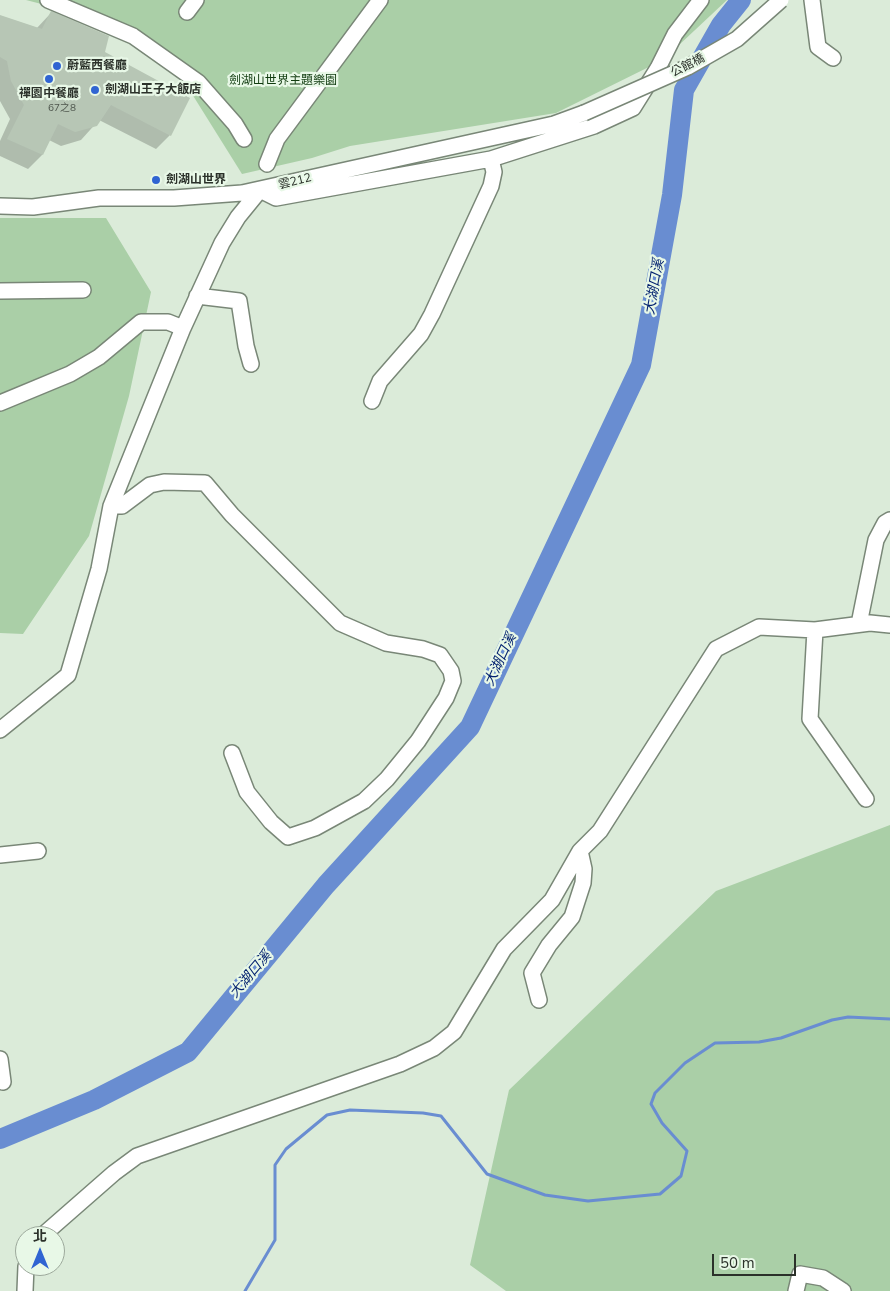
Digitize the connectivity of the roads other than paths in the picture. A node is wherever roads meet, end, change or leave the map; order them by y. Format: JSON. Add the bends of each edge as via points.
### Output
{"nodes":[{"id":1,"x":48,"y":0,"type":"edge"},
{"id":2,"x":380,"y":0,"type":"edge"},
{"id":3,"x":701,"y":0,"type":"edge"},
{"id":4,"x":781,"y":0,"type":"edge"},
{"id":5,"x":812,"y":0,"type":"edge"},
{"id":6,"x":833,"y":58,"type":"dead end"},
{"id":7,"x":584,"y":114,"type":"joint"},
{"id":8,"x":244,"y":140,"type":"dead end"},
{"id":9,"x":491,"y":159,"type":"junction"},
{"id":10,"x":267,"y":164,"type":"dead end"},
{"id":11,"x":260,"y":190,"type":"junction"},
{"id":12,"x":0,"y":206,"type":"edge"},
{"id":13,"x":83,"y":290,"type":"dead end"},
{"id":14,"x":0,"y":291,"type":"edge"},
{"id":15,"x":197,"y":296,"type":"junction"},
{"id":16,"x":182,"y":328,"type":"junction"},
{"id":17,"x":251,"y":364,"type":"dead end"},
{"id":18,"x":372,"y":401,"type":"dead end"},
{"id":19,"x":0,"y":403,"type":"edge"},
{"id":20,"x":111,"y":506,"type":"junction"},
{"id":21,"x":890,"y":520,"type":"edge"},
{"id":22,"x":859,"y":624,"type":"junction"},
{"id":23,"x":890,"y":625,"type":"edge"},
{"id":24,"x":815,"y":630,"type":"junction"},
{"id":25,"x":0,"y":730,"type":"edge"},
{"id":26,"x":232,"y":753,"type":"dead end"},
{"id":27,"x":866,"y":799,"type":"dead end"},
{"id":28,"x":38,"y":851,"type":"dead end"},
{"id":29,"x":580,"y":851,"type":"junction"},
{"id":30,"x":0,"y":855,"type":"edge"},
{"id":31,"x":539,"y":1000,"type":"dead end"},
{"id":32,"x":0,"y":1058,"type":"edge"},
{"id":33,"x":3,"y":1082,"type":"dead end"},
{"id":34,"x":53,"y":1226,"type":"edge"},
{"id":35,"x":26,"y":1276,"type":"edge"},
{"id":36,"x":25,"y":1291,"type":"edge"},
{"id":37,"x":796,"y":1291,"type":"edge"},
{"id":38,"x":843,"y":1291,"type":"edge"}],
"edges":[{"from":1,"to":8,"type":"street","via":[[133,36],[198,82]]},
{"from":2,"to":10,"type":"street","via":[[276,139]]},
{"from":3,"to":9,"type":"street","via":[[675,34],[633,108],[594,126]]},
{"from":4,"to":7,"type":"street","name":"公館橋","number":"雲212","bridge":true,"via":[[737,39],[704,58]]},
{"from":5,"to":6,"type":"street","via":[[818,47]]},
{"from":7,"to":11,"type":"street","name":"雲212","number":"雲212","via":[[554,124]]},
{"from":9,"to":11,"type":"street","via":[[276,198]]},
{"from":9,"to":18,"type":"street","via":[[494,172],[491,186],[432,314],[421,334],[380,381]]},
{"from":11,"to":12,"type":"street","name":"雲212","number":"雲212","via":[[213,196],[99,198],[33,206]]},
{"from":11,"to":15,"type":"street","via":[[222,243]]},
{"from":13,"to":14,"type":"street"},
{"from":15,"to":16,"type":"street"},
{"from":15,"to":17,"type":"street","via":[[239,301]]},
{"from":16,"to":19,"type":"street","via":[[168,322],[141,322],[99,357],[70,374]]},
{"from":16,"to":20,"type":"street"},
{"from":20,"to":25,"type":"street","via":[[99,569],[68,675]]},
{"from":20,"to":26,"type":"street","via":[[122,506],[150,485],[205,483],[232,515],[340,623],[386,643],[440,655],[451,670],[453,681],[446,698],[418,741],[387,779],[364,801],[315,828],[288,837],[271,822],[247,792]]},
{"from":21,"to":22,"type":"street","via":[[876,540]]},
{"from":22,"to":23,"type":"street"},
{"from":22,"to":24,"type":"street"},
{"from":24,"to":27,"type":"street","via":[[810,720]]},
{"from":24,"to":29,"type":"street","via":[[759,627],[716,649],[600,831]]},
{"from":28,"to":30,"type":"street"},
{"from":29,"to":31,"type":"street","via":[[583,883],[572,917],[532,973]]},
{"from":29,"to":34,"type":"street","via":[[552,900],[504,949],[454,1032],[434,1048],[400,1064],[137,1156]]},
{"from":32,"to":33,"type":"street"},
{"from":35,"to":36,"type":"street"},
{"from":37,"to":38,"type":"street","via":[[800,1274],[823,1278]]}]}
